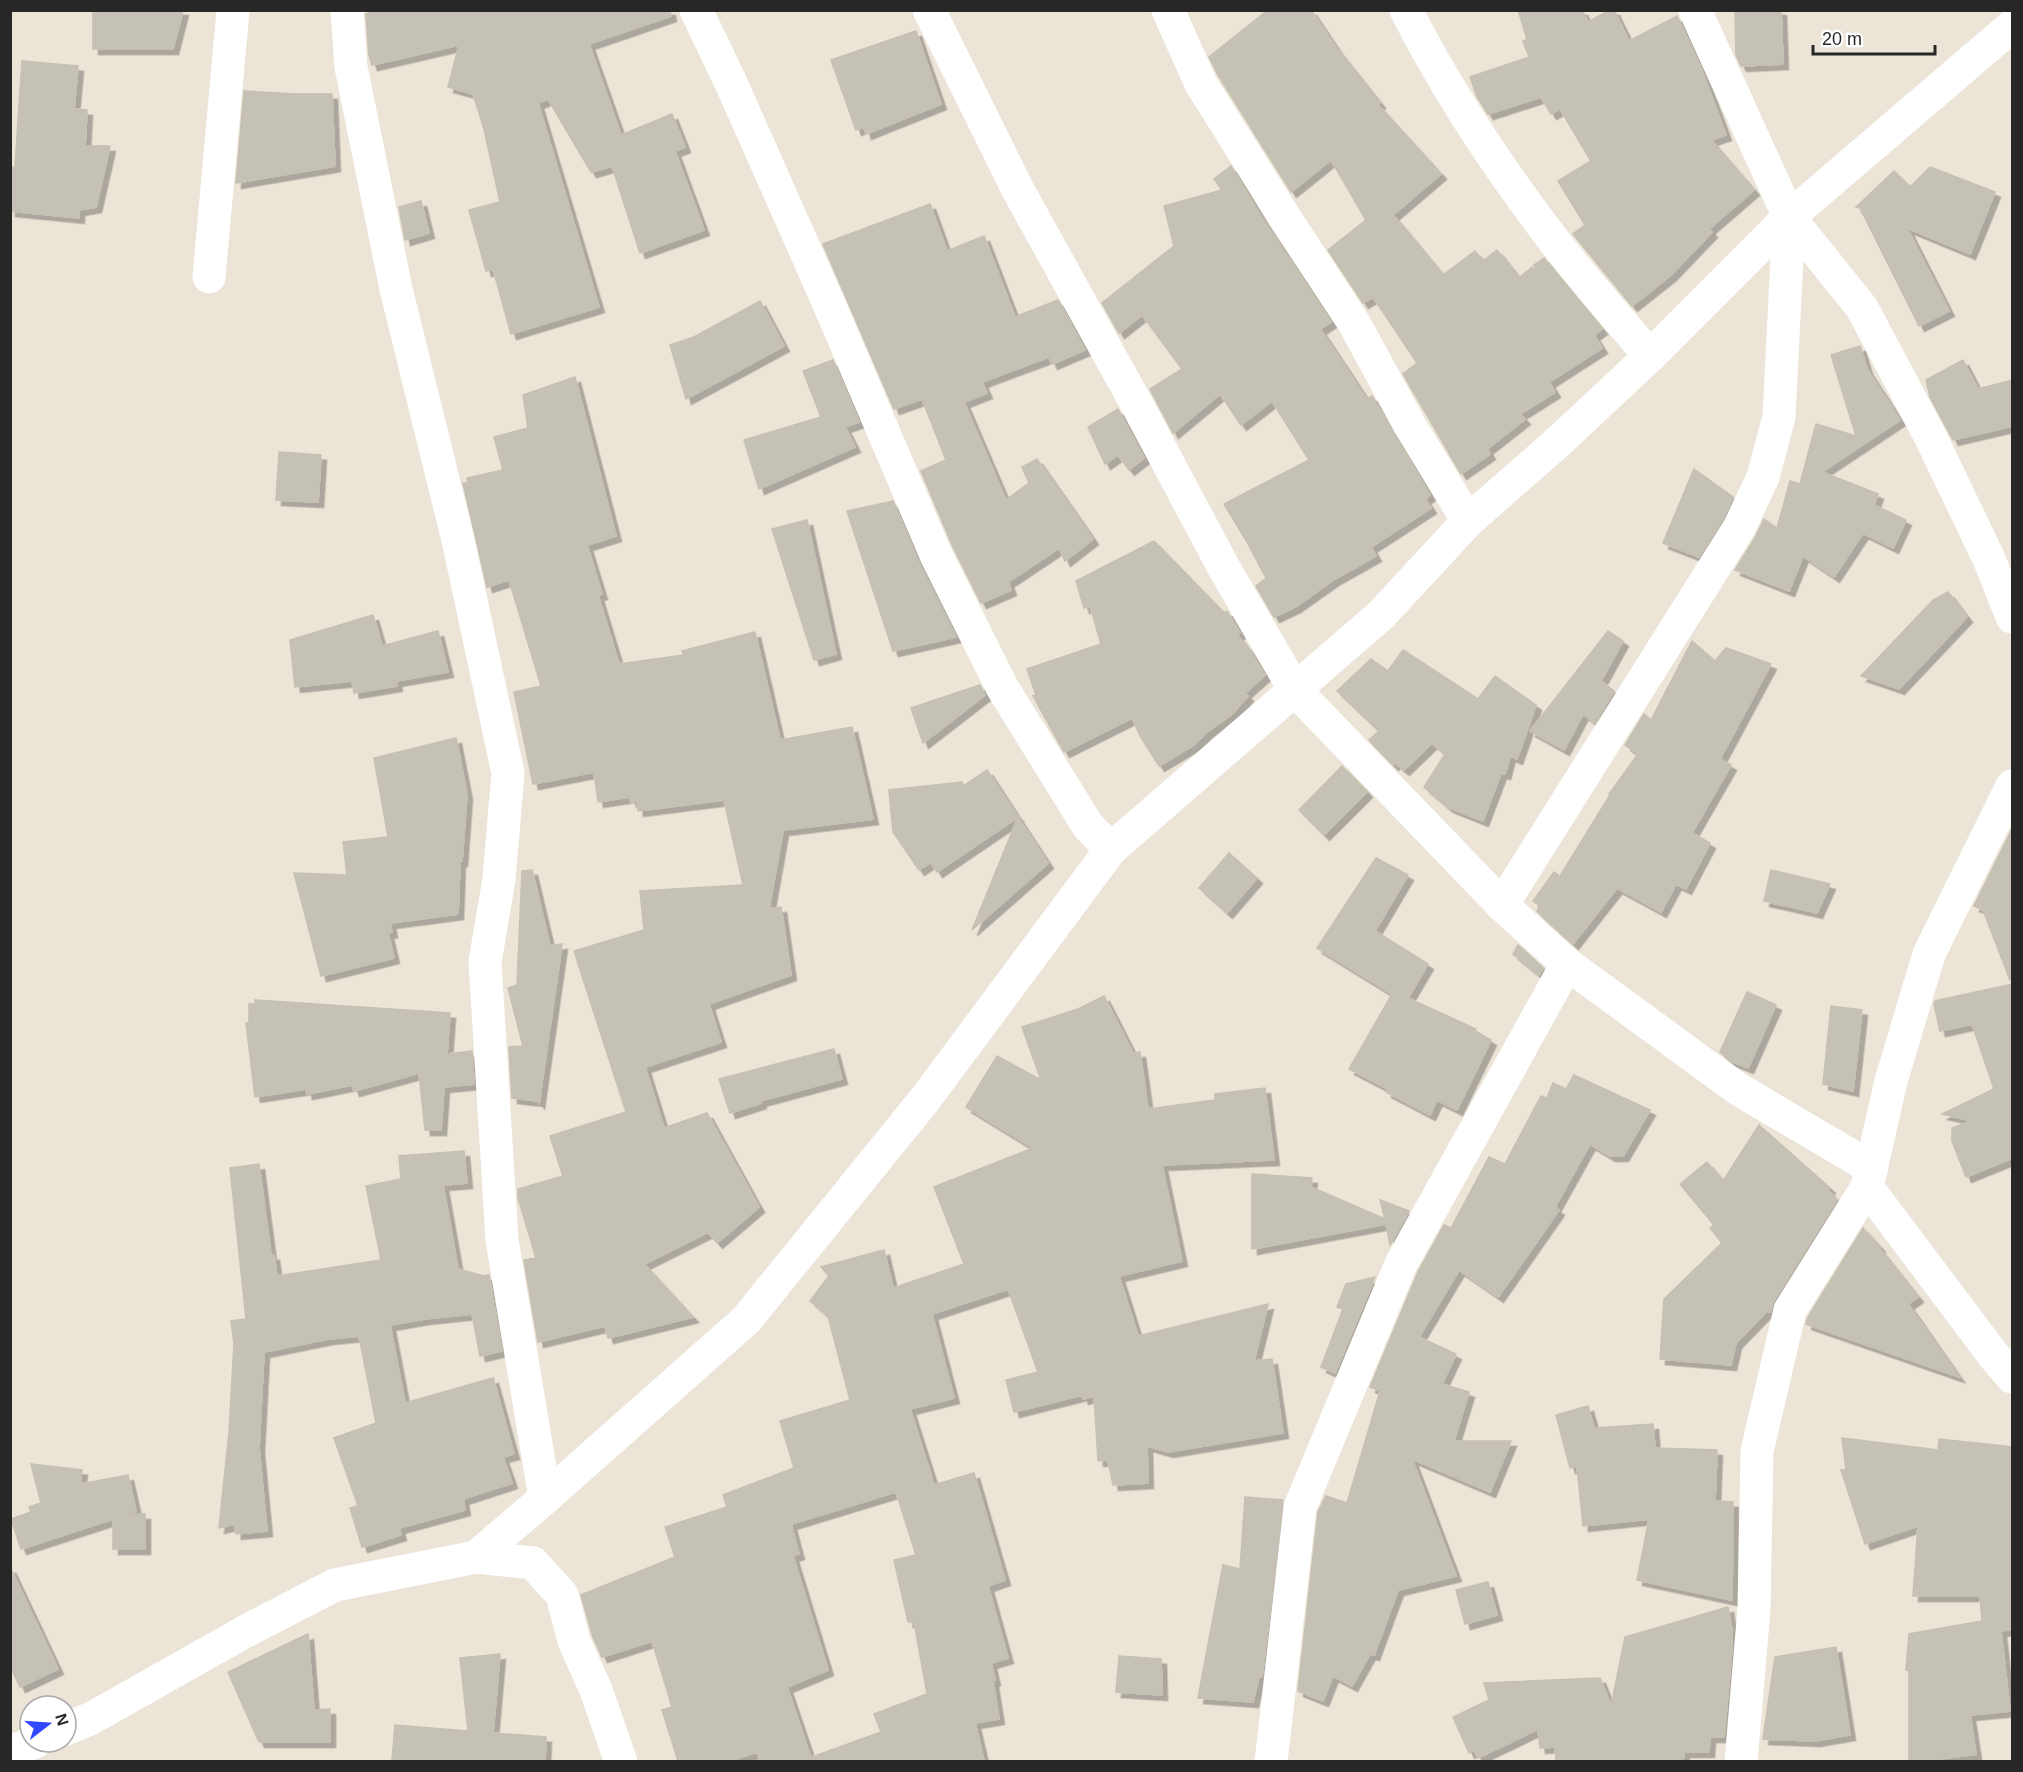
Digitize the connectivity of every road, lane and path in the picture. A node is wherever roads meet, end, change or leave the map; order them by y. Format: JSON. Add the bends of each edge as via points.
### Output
{"nodes":[{"id":1,"x":233,"y":10,"type":"edge"},
{"id":2,"x":347,"y":10,"type":"edge"},
{"id":3,"x":696,"y":10,"type":"edge"},
{"id":4,"x":929,"y":10,"type":"edge"},
{"id":5,"x":1168,"y":10,"type":"edge"},
{"id":6,"x":1406,"y":10,"type":"edge"},
{"id":7,"x":1695,"y":10,"type":"edge"},
{"id":8,"x":2013,"y":26,"type":"edge"},
{"id":9,"x":1788,"y":217,"type":"junction"},
{"id":10,"x":208,"y":277,"type":"dead end"},
{"id":11,"x":1650,"y":356,"type":"junction"},
{"id":12,"x":1468,"y":521,"type":"junction"},
{"id":13,"x":2013,"y":617,"type":"edge"},
{"id":14,"x":1295,"y":690,"type":"junction"},
{"id":15,"x":2013,"y":786,"type":"edge"},
{"id":16,"x":1111,"y":849,"type":"junction"},
{"id":17,"x":1502,"y":905,"type":"junction"},
{"id":18,"x":1567,"y":964,"type":"junction"},
{"id":19,"x":1869,"y":1177,"type":"junction"},
{"id":20,"x":2013,"y":1377,"type":"edge"},
{"id":21,"x":545,"y":1498,"type":"junction"},
{"id":22,"x":476,"y":1557,"type":"junction"},
{"id":23,"x":78,"y":1724,"type":"edge"},
{"id":24,"x":10,"y":1754,"type":"edge"},
{"id":25,"x":13,"y":1761,"type":"edge"},
{"id":26,"x":621,"y":1761,"type":"edge"},
{"id":27,"x":1271,"y":1761,"type":"edge"},
{"id":28,"x":1742,"y":1761,"type":"edge"}],
"edges":[{"from":1,"to":10,"type":"street"},
{"from":2,"to":21,"type":"street","via":[[351,67],[396,289],[458,540],[508,773],[499,879],[485,962],[502,1240]]},
{"from":3,"to":16,"type":"street","via":[[941,565],[1002,687],[1089,826]]},
{"from":4,"to":14,"type":"street","via":[[1018,190]]},
{"from":5,"to":12,"type":"street","via":[[1201,84],[1354,323]]},
{"from":6,"to":11,"type":"street","via":[[1434,64],[1501,169],[1565,255]]},
{"from":7,"to":9,"type":"street"},
{"from":8,"to":9,"type":"street"},
{"from":9,"to":11,"type":"street"},
{"from":9,"to":13,"type":"street","via":[[1862,308],[1931,438]]},
{"from":9,"to":17,"type":"street","via":[[1779,417],[1763,477],[1739,528]]},
{"from":11,"to":12,"type":"street"},
{"from":12,"to":14,"type":"street","via":[[1381,615]]},
{"from":14,"to":16,"type":"street"},
{"from":14,"to":17,"type":"street"},
{"from":15,"to":19,"type":"street","via":[[1929,954],[1891,1081]]},
{"from":16,"to":21,"type":"street","via":[[926,1098],[746,1320]]},
{"from":17,"to":18,"type":"street"},
{"from":18,"to":19,"type":"street","via":[[1738,1089]]},
{"from":18,"to":27,"type":"street","via":[[1401,1264],[1300,1506]]},
{"from":19,"to":20,"type":"street","via":[[1994,1356]]},
{"from":19,"to":28,"type":"street","via":[[1790,1310],[1757,1452],[1754,1609]]},
{"from":21,"to":22,"type":"street"},
{"from":22,"to":23,"type":"street","via":[[335,1585]]},
{"from":22,"to":26,"type":"street","via":[[533,1563],[562,1595],[574,1641]]},
{"from":24,"to":25,"type":"street"}]}
